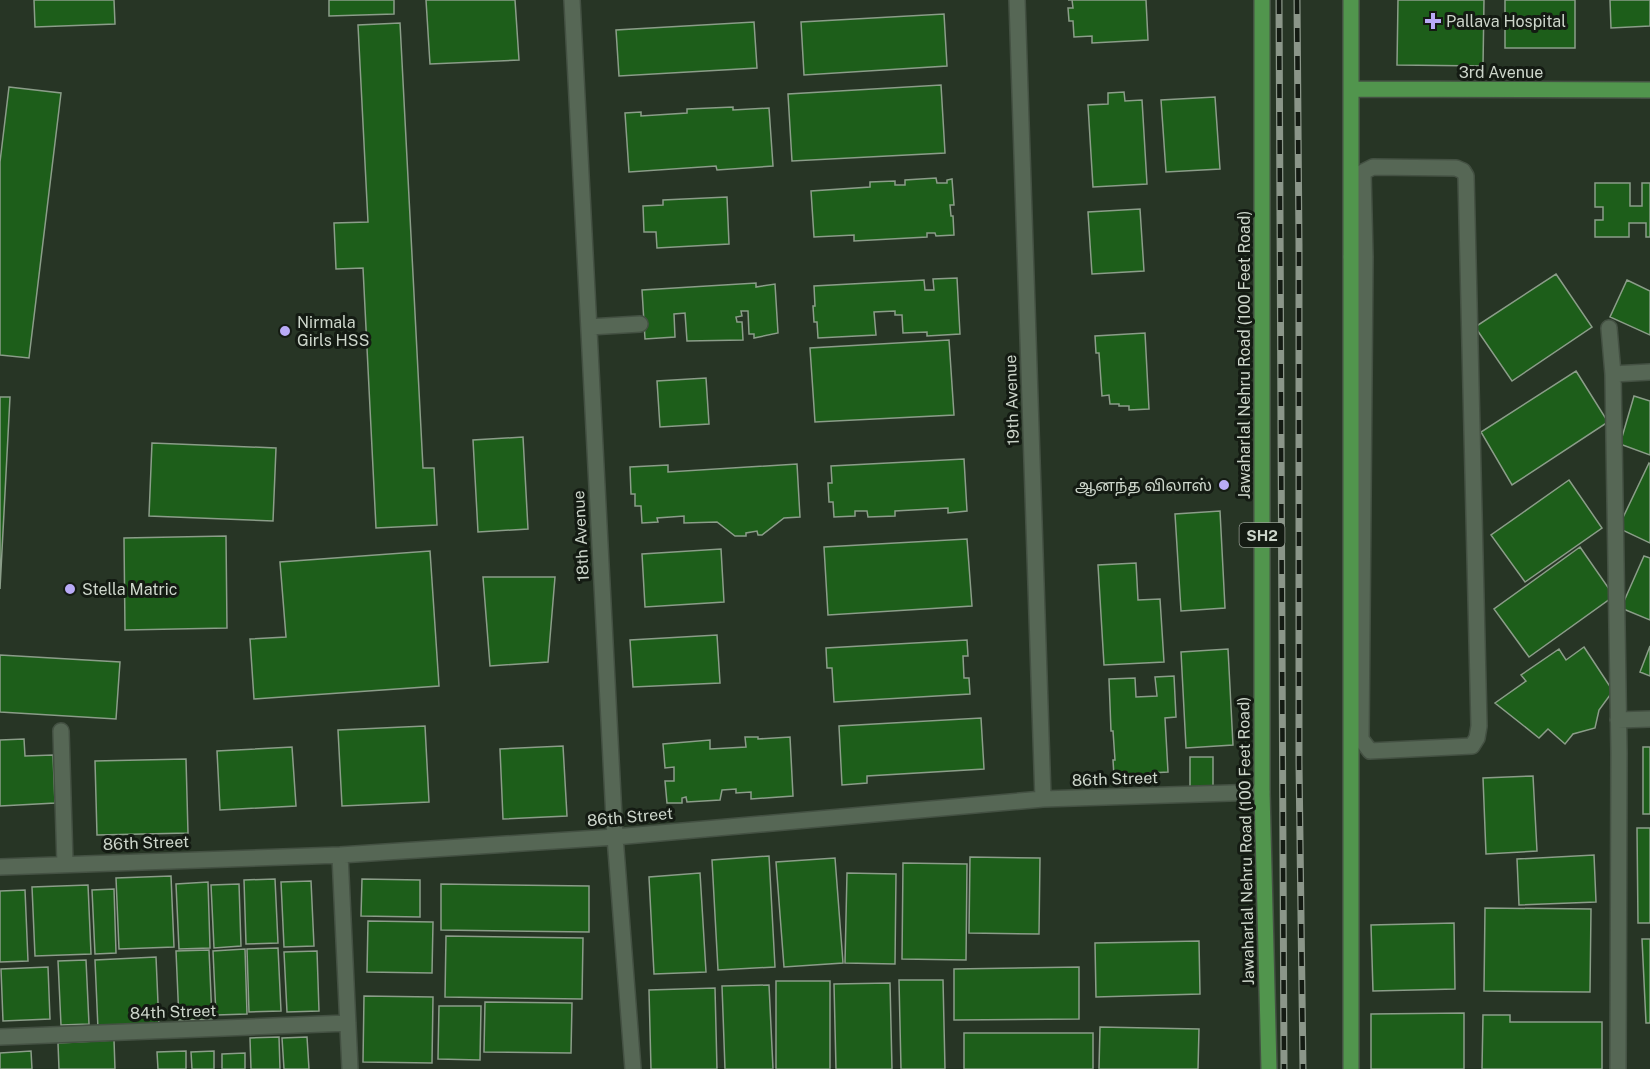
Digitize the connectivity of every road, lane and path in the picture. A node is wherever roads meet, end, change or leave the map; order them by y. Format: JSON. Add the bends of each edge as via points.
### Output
{"nodes":[{"id":1,"x":572,"y":0,"type":"edge"},
{"id":2,"x":1017,"y":0,"type":"edge"},
{"id":3,"x":1262,"y":0,"type":"edge"},
{"id":4,"x":1351,"y":0,"type":"edge"},
{"id":5,"x":1352,"y":89,"type":"junction"},
{"id":6,"x":1650,"y":90,"type":"edge"},
{"id":7,"x":1358,"y":257,"type":"junction"},
{"id":8,"x":640,"y":324,"type":"dead end"},
{"id":9,"x":588,"y":327,"type":"junction"},
{"id":10,"x":1609,"y":328,"type":"dead end"},
{"id":11,"x":1650,"y":372,"type":"edge"},
{"id":12,"x":1613,"y":374,"type":"junction"},
{"id":13,"x":1357,"y":659,"type":"junction"},
{"id":14,"x":1650,"y":719,"type":"edge"},
{"id":15,"x":1618,"y":720,"type":"junction"},
{"id":16,"x":61,"y":731,"type":"dead end"},
{"id":17,"x":1262,"y":792,"type":"junction"},
{"id":18,"x":1043,"y":799,"type":"junction"},
{"id":19,"x":615,"y":837,"type":"junction"},
{"id":20,"x":340,"y":855,"type":"junction"},
{"id":21,"x":65,"y":864,"type":"junction"},
{"id":22,"x":0,"y":867,"type":"edge"},
{"id":23,"x":348,"y":1023,"type":"junction"},
{"id":24,"x":0,"y":1037,"type":"edge"},
{"id":25,"x":350,"y":1069,"type":"edge"},
{"id":26,"x":633,"y":1069,"type":"edge"},
{"id":27,"x":1269,"y":1069,"type":"edge"},
{"id":28,"x":1352,"y":1069,"type":"edge"},
{"id":29,"x":1618,"y":1069,"type":"edge"}],
"edges":[{"from":1,"to":9,"type":"street","name":"18th Avenue"},
{"from":2,"to":18,"type":"street","name":"19th Avenue"},
{"from":3,"to":17,"type":"main road","name":"Jawaharlal Nehru Road (100 Feet Road)","number":"SH2"},
{"from":4,"to":5,"type":"main road"},
{"from":5,"to":6,"type":"main road","name":"3rd Avenue"},
{"from":5,"to":7,"type":"main road"},
{"from":7,"to":13,"type":"main road"},
{"from":7,"to":13,"type":"street","via":[[1363,172],[1373,167],[1455,168],[1466,176],[1479,726],[1472,746],[1370,751],[1361,739]]},
{"from":8,"to":9,"type":"street"},
{"from":9,"to":19,"type":"street","name":"18th Avenue"},
{"from":10,"to":12,"type":"street"},
{"from":11,"to":12,"type":"street"},
{"from":12,"to":15,"type":"street"},
{"from":13,"to":28,"type":"main road"},
{"from":14,"to":15,"type":"street"},
{"from":15,"to":29,"type":"street"},
{"from":16,"to":21,"type":"street"},
{"from":17,"to":18,"type":"street","name":"86th Street"},
{"from":17,"to":27,"type":"main road","name":"Jawaharlal Nehru Road (100 Feet Road)","number":"SH2"},
{"from":18,"to":19,"type":"street","name":"86th Street"},
{"from":19,"to":20,"type":"street","name":"86th Street"},
{"from":19,"to":26,"type":"street","name":"18th Avenue"},
{"from":20,"to":21,"type":"street","name":"86th Street"},
{"from":20,"to":23,"type":"street"},
{"from":21,"to":22,"type":"street","name":"86th Street"},
{"from":23,"to":24,"type":"street","name":"84th Street"},
{"from":23,"to":25,"type":"street"}]}
